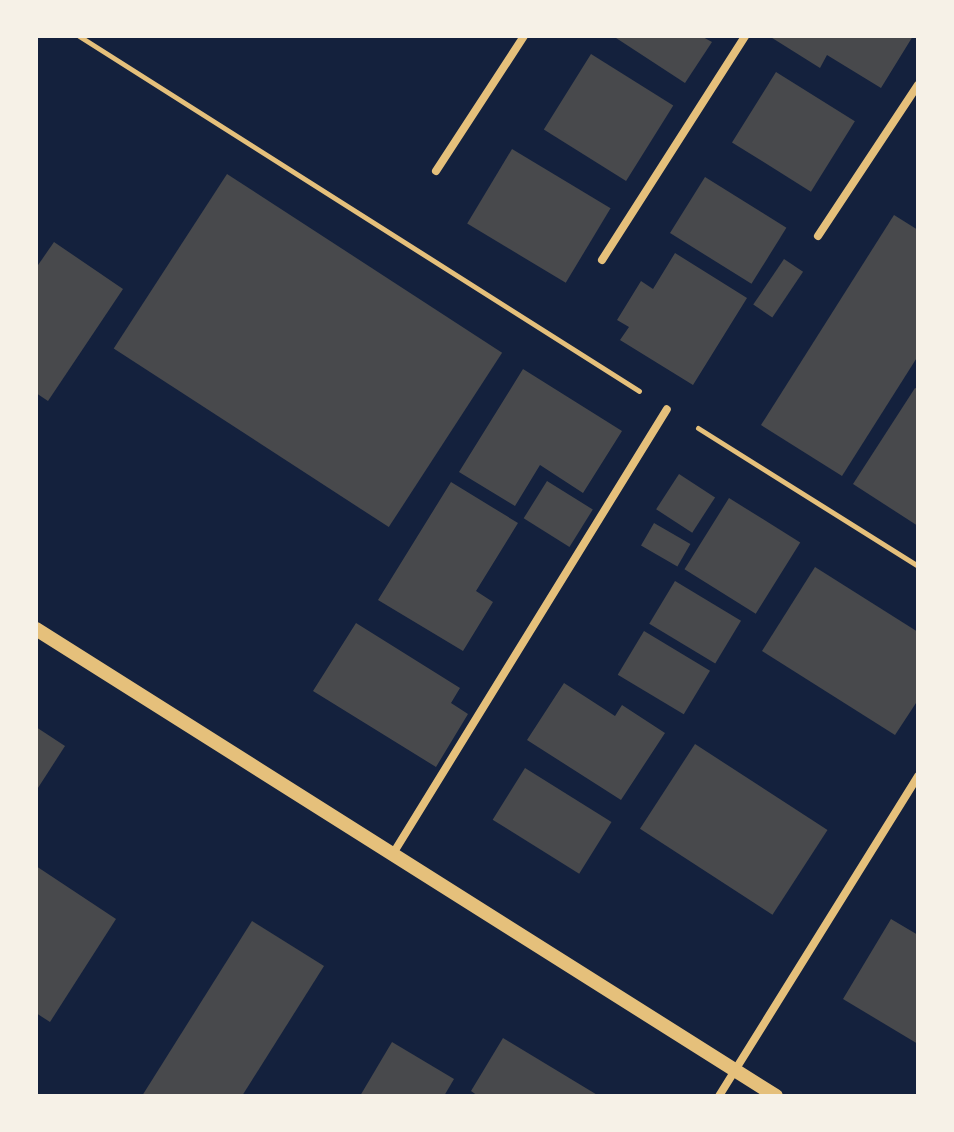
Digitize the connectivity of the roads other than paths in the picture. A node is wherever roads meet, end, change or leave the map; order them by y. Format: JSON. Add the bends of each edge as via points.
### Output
{"nodes":[{"id":1,"x":524,"y":36,"type":"edge"},
{"id":2,"x":745,"y":36,"type":"edge"},
{"id":3,"x":918,"y":85,"type":"edge"},
{"id":4,"x":436,"y":171,"type":"dead end"},
{"id":5,"x":818,"y":236,"type":"dead end"},
{"id":6,"x":602,"y":260,"type":"dead end"},
{"id":7,"x":667,"y":409,"type":"road end"},
{"id":8,"x":36,"y":629,"type":"edge"},
{"id":9,"x":918,"y":776,"type":"edge"},
{"id":10,"x":394,"y":852,"type":"junction"},
{"id":11,"x":735,"y":1071,"type":"junction"},
{"id":12,"x":719,"y":1096,"type":"edge"},
{"id":13,"x":776,"y":1096,"type":"edge"}],
"edges":[{"from":1,"to":4,"type":"street"},
{"from":2,"to":6,"type":"street"},
{"from":3,"to":5,"type":"street"},
{"from":7,"to":10,"type":"street"},
{"from":8,"to":10,"type":"street"},
{"from":9,"to":11,"type":"street"},
{"from":10,"to":11,"type":"street"},
{"from":11,"to":12,"type":"street"},
{"from":11,"to":13,"type":"street"}]}
